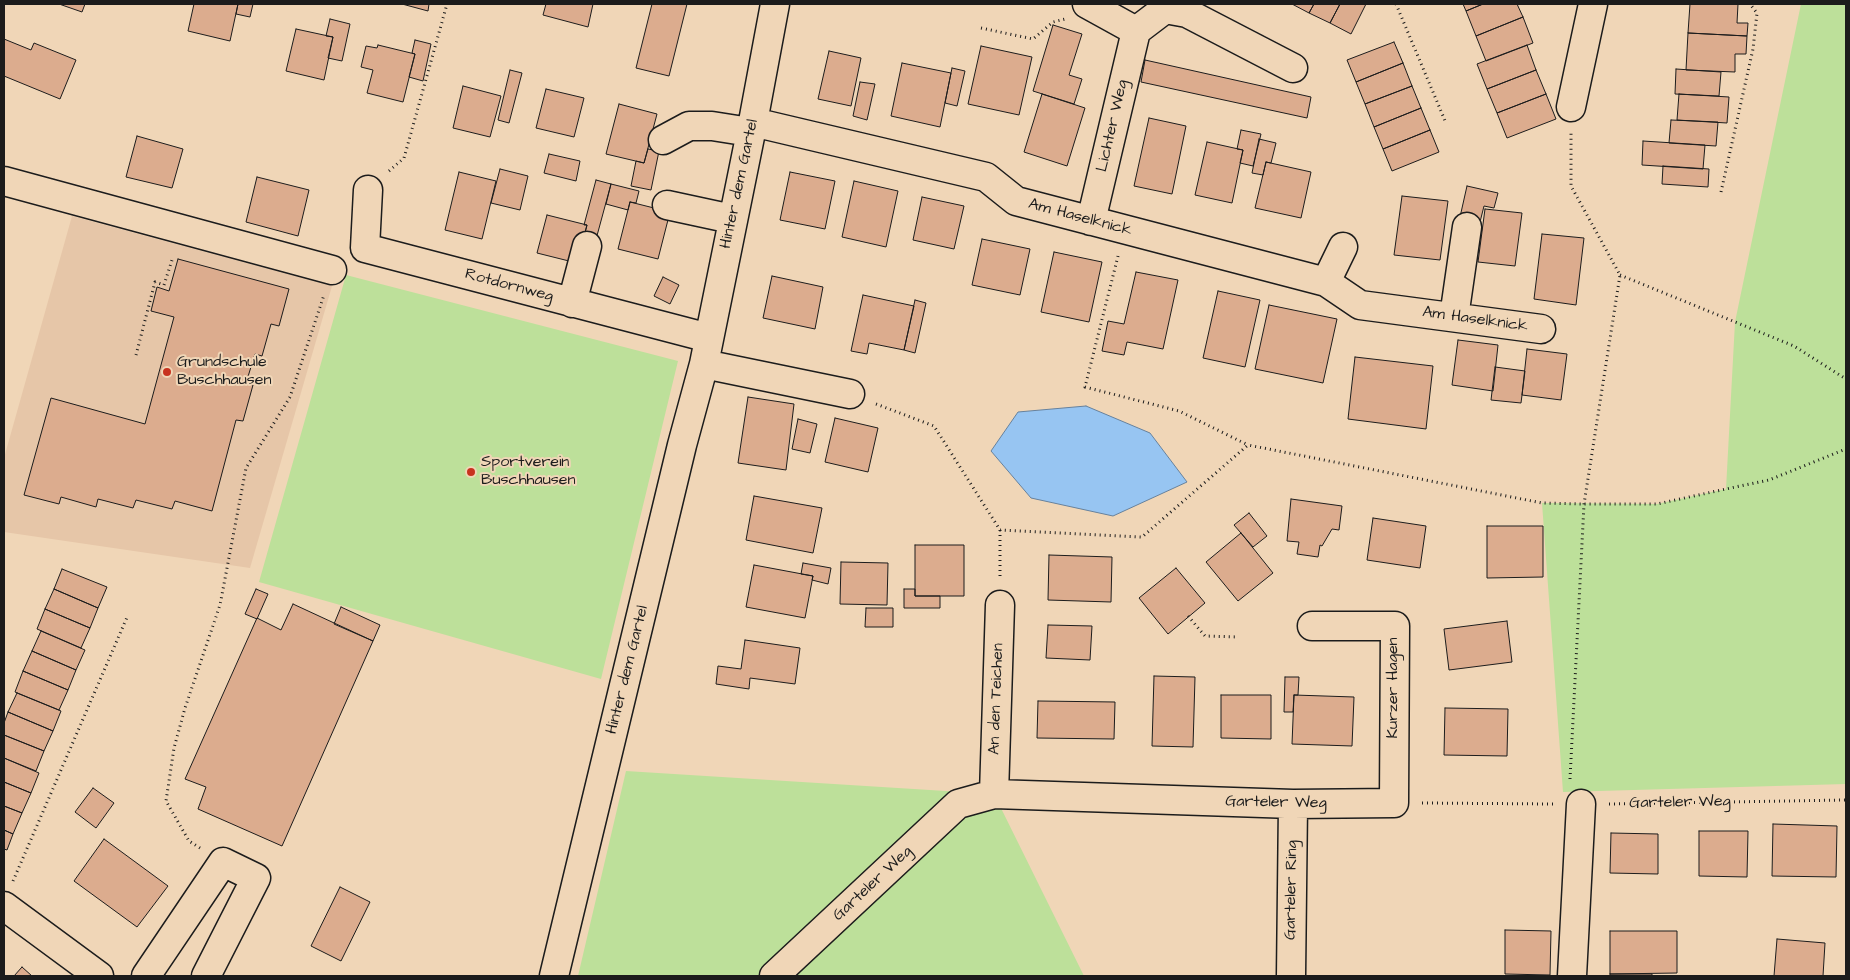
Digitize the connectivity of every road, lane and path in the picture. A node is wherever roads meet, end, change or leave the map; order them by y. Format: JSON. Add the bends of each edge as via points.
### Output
{"nodes":[{"id":1,"x":447,"y":4,"type":"edge"},
{"id":2,"x":775,"y":4,"type":"edge"},
{"id":3,"x":1396,"y":4,"type":"edge"},
{"id":4,"x":1593,"y":4,"type":"edge"},
{"id":5,"x":1750,"y":4,"type":"edge"},
{"id":6,"x":1090,"y":6,"type":"edge"},
{"id":7,"x":981,"y":28,"type":"dead end"},
{"id":8,"x":1136,"y":31,"type":"junction"},
{"id":9,"x":1293,"y":68,"type":"dead end"},
{"id":10,"x":1571,"y":107,"type":"joint"},
{"id":11,"x":1446,"y":123,"type":"dead end"},
{"id":12,"x":752,"y":127,"type":"junction"},
{"id":13,"x":663,"y":140,"type":"dead end"},
{"id":14,"x":4,"y":181,"type":"edge"},
{"id":15,"x":368,"y":190,"type":"joint"},
{"id":16,"x":1721,"y":192,"type":"dead end"},
{"id":17,"x":666,"y":205,"type":"dead end"},
{"id":18,"x":732,"y":219,"type":"junction"},
{"id":19,"x":1091,"y":221,"type":"junction"},
{"id":20,"x":1467,"y":227,"type":"dead end"},
{"id":21,"x":1124,"y":229,"type":"junction"},
{"id":22,"x":181,"y":230,"type":"junction"},
{"id":23,"x":587,"y":246,"type":"dead end"},
{"id":24,"x":1343,"y":247,"type":"dead end"},
{"id":25,"x":332,"y":270,"type":"joint"},
{"id":26,"x":1620,"y":275,"type":"junction"},
{"id":27,"x":1326,"y":282,"type":"junction"},
{"id":28,"x":572,"y":303,"type":"junction"},
{"id":29,"x":1454,"y":317,"type":"junction"},
{"id":30,"x":1541,"y":329,"type":"dead end"},
{"id":31,"x":709,"y":338,"type":"junction"},
{"id":32,"x":136,"y":355,"type":"dead end"},
{"id":33,"x":704,"y":364,"type":"junction"},
{"id":34,"x":1846,"y":379,"type":"edge"},
{"id":35,"x":850,"y":394,"type":"joint"},
{"id":36,"x":1248,"y":445,"type":"junction"},
{"id":37,"x":1846,"y":449,"type":"edge"},
{"id":38,"x":1584,"y":504,"type":"junction"},
{"id":39,"x":1000,"y":530,"type":"junction"},
{"id":40,"x":1000,"y":604,"type":"joint"},
{"id":41,"x":128,"y":615,"type":"dead end"},
{"id":42,"x":1188,"y":616,"type":"dead end"},
{"id":43,"x":1312,"y":626,"type":"dead end"},
{"id":44,"x":1238,"y":637,"type":"dead end"},
{"id":45,"x":994,"y":794,"type":"junction"},
{"id":46,"x":1846,"y":800,"type":"edge"},
{"id":47,"x":1394,"y":803,"type":"junction"},
{"id":48,"x":1293,"y":804,"type":"junction"},
{"id":49,"x":1575,"y":804,"type":"junction"},
{"id":50,"x":223,"y":862,"type":"junction"},
{"id":51,"x":8,"y":895,"type":"edge"},
{"id":52,"x":99,"y":976,"type":"edge"},
{"id":53,"x":146,"y":976,"type":"edge"},
{"id":54,"x":206,"y":976,"type":"edge"},
{"id":55,"x":554,"y":976,"type":"edge"},
{"id":56,"x":774,"y":976,"type":"edge"},
{"id":57,"x":1291,"y":976,"type":"edge"},
{"id":58,"x":1572,"y":976,"type":"edge"}],
"edges":[{"from":1,"to":15,"type":"path","via":[[404,158]]},
{"from":2,"to":12,"type":"street","name":"Hinter dem Gartel"},
{"from":3,"to":11,"type":"path"},
{"from":4,"to":10,"type":"street"},
{"from":5,"to":16,"type":"path","via":[[1757,13],[1753,49]]},
{"from":6,"to":7,"type":"path","via":[[1053,22],[1033,39]]},
{"from":6,"to":8,"type":"street"},
{"from":8,"to":9,"type":"street","via":[[1165,9],[1187,13]]},
{"from":8,"to":19,"type":"street","name":"Lichter Weg"},
{"from":10,"to":26,"type":"path","via":[[1571,186]]},
{"from":12,"to":13,"type":"street","name":"Am Haselknick","via":[[689,126]]},
{"from":12,"to":18,"type":"street","name":"Hinter dem Gartel"},
{"from":12,"to":19,"type":"street","name":"Am Haselknick","via":[[986,177],[1016,201]]},
{"from":14,"to":22,"type":"street"},
{"from":15,"to":28,"type":"street","name":"Rotdornweg","via":[[365,248]]},
{"from":17,"to":18,"type":"street"},
{"from":18,"to":31,"type":"street","name":"Hinter dem Gartel"},
{"from":19,"to":21,"type":"street","name":"Am Haselknick"},
{"from":20,"to":29,"type":"street"},
{"from":21,"to":27,"type":"street","name":"Am Haselknick"},
{"from":21,"to":36,"type":"path","via":[[1085,387],[1179,412]]},
{"from":22,"to":25,"type":"street"},
{"from":22,"to":32,"type":"path","via":[[164,285],[155,282]]},
{"from":23,"to":28,"type":"street"},
{"from":24,"to":27,"type":"street"},
{"from":25,"to":50,"type":"path","via":[[290,397],[246,468],[220,606],[174,748],[166,801],[190,841]]},
{"from":26,"to":34,"type":"path","via":[[1794,346]]},
{"from":26,"to":38,"type":"path"},
{"from":27,"to":29,"type":"street","name":"Am Haselknick","via":[[1360,305]]},
{"from":28,"to":31,"type":"street","name":"Rotdornweg"},
{"from":29,"to":30,"type":"street","name":"Am Haselknick"},
{"from":31,"to":33,"type":"street","name":"Hinter dem Gartel"},
{"from":33,"to":35,"type":"street"},
{"from":33,"to":55,"type":"street","name":"Hinter dem Gartel"},
{"from":35,"to":39,"type":"path","via":[[934,426]]},
{"from":36,"to":38,"type":"path","via":[[1542,503]]},
{"from":36,"to":39,"type":"path","via":[[1142,537]]},
{"from":37,"to":38,"type":"path","via":[[1769,480],[1726,490],[1657,504]]},
{"from":38,"to":49,"type":"path"},
{"from":39,"to":40,"type":"path"},
{"from":40,"to":45,"type":"street","name":"An den Teichen"},
{"from":41,"to":51,"type":"path"},
{"from":42,"to":44,"type":"path","via":[[1205,636]]},
{"from":43,"to":47,"type":"street","name":"Kurzer Hagen","via":[[1395,626]]},
{"from":45,"to":48,"type":"street","name":"Garteler Weg"},
{"from":45,"to":56,"type":"street","name":"Garteler Weg","via":[[958,804]]},
{"from":46,"to":49,"type":"path","name":"Garteler Weg"},
{"from":47,"to":48,"type":"street","name":"Garteler Weg"},
{"from":47,"to":49,"type":"path","name":"Garteler Weg"},
{"from":48,"to":57,"type":"street","name":"Garteler Ring"},
{"from":49,"to":58,"type":"street"},
{"from":50,"to":53,"type":"street"},
{"from":50,"to":54,"type":"street","via":[[256,878]]},
{"from":51,"to":52,"type":"street"}]}
